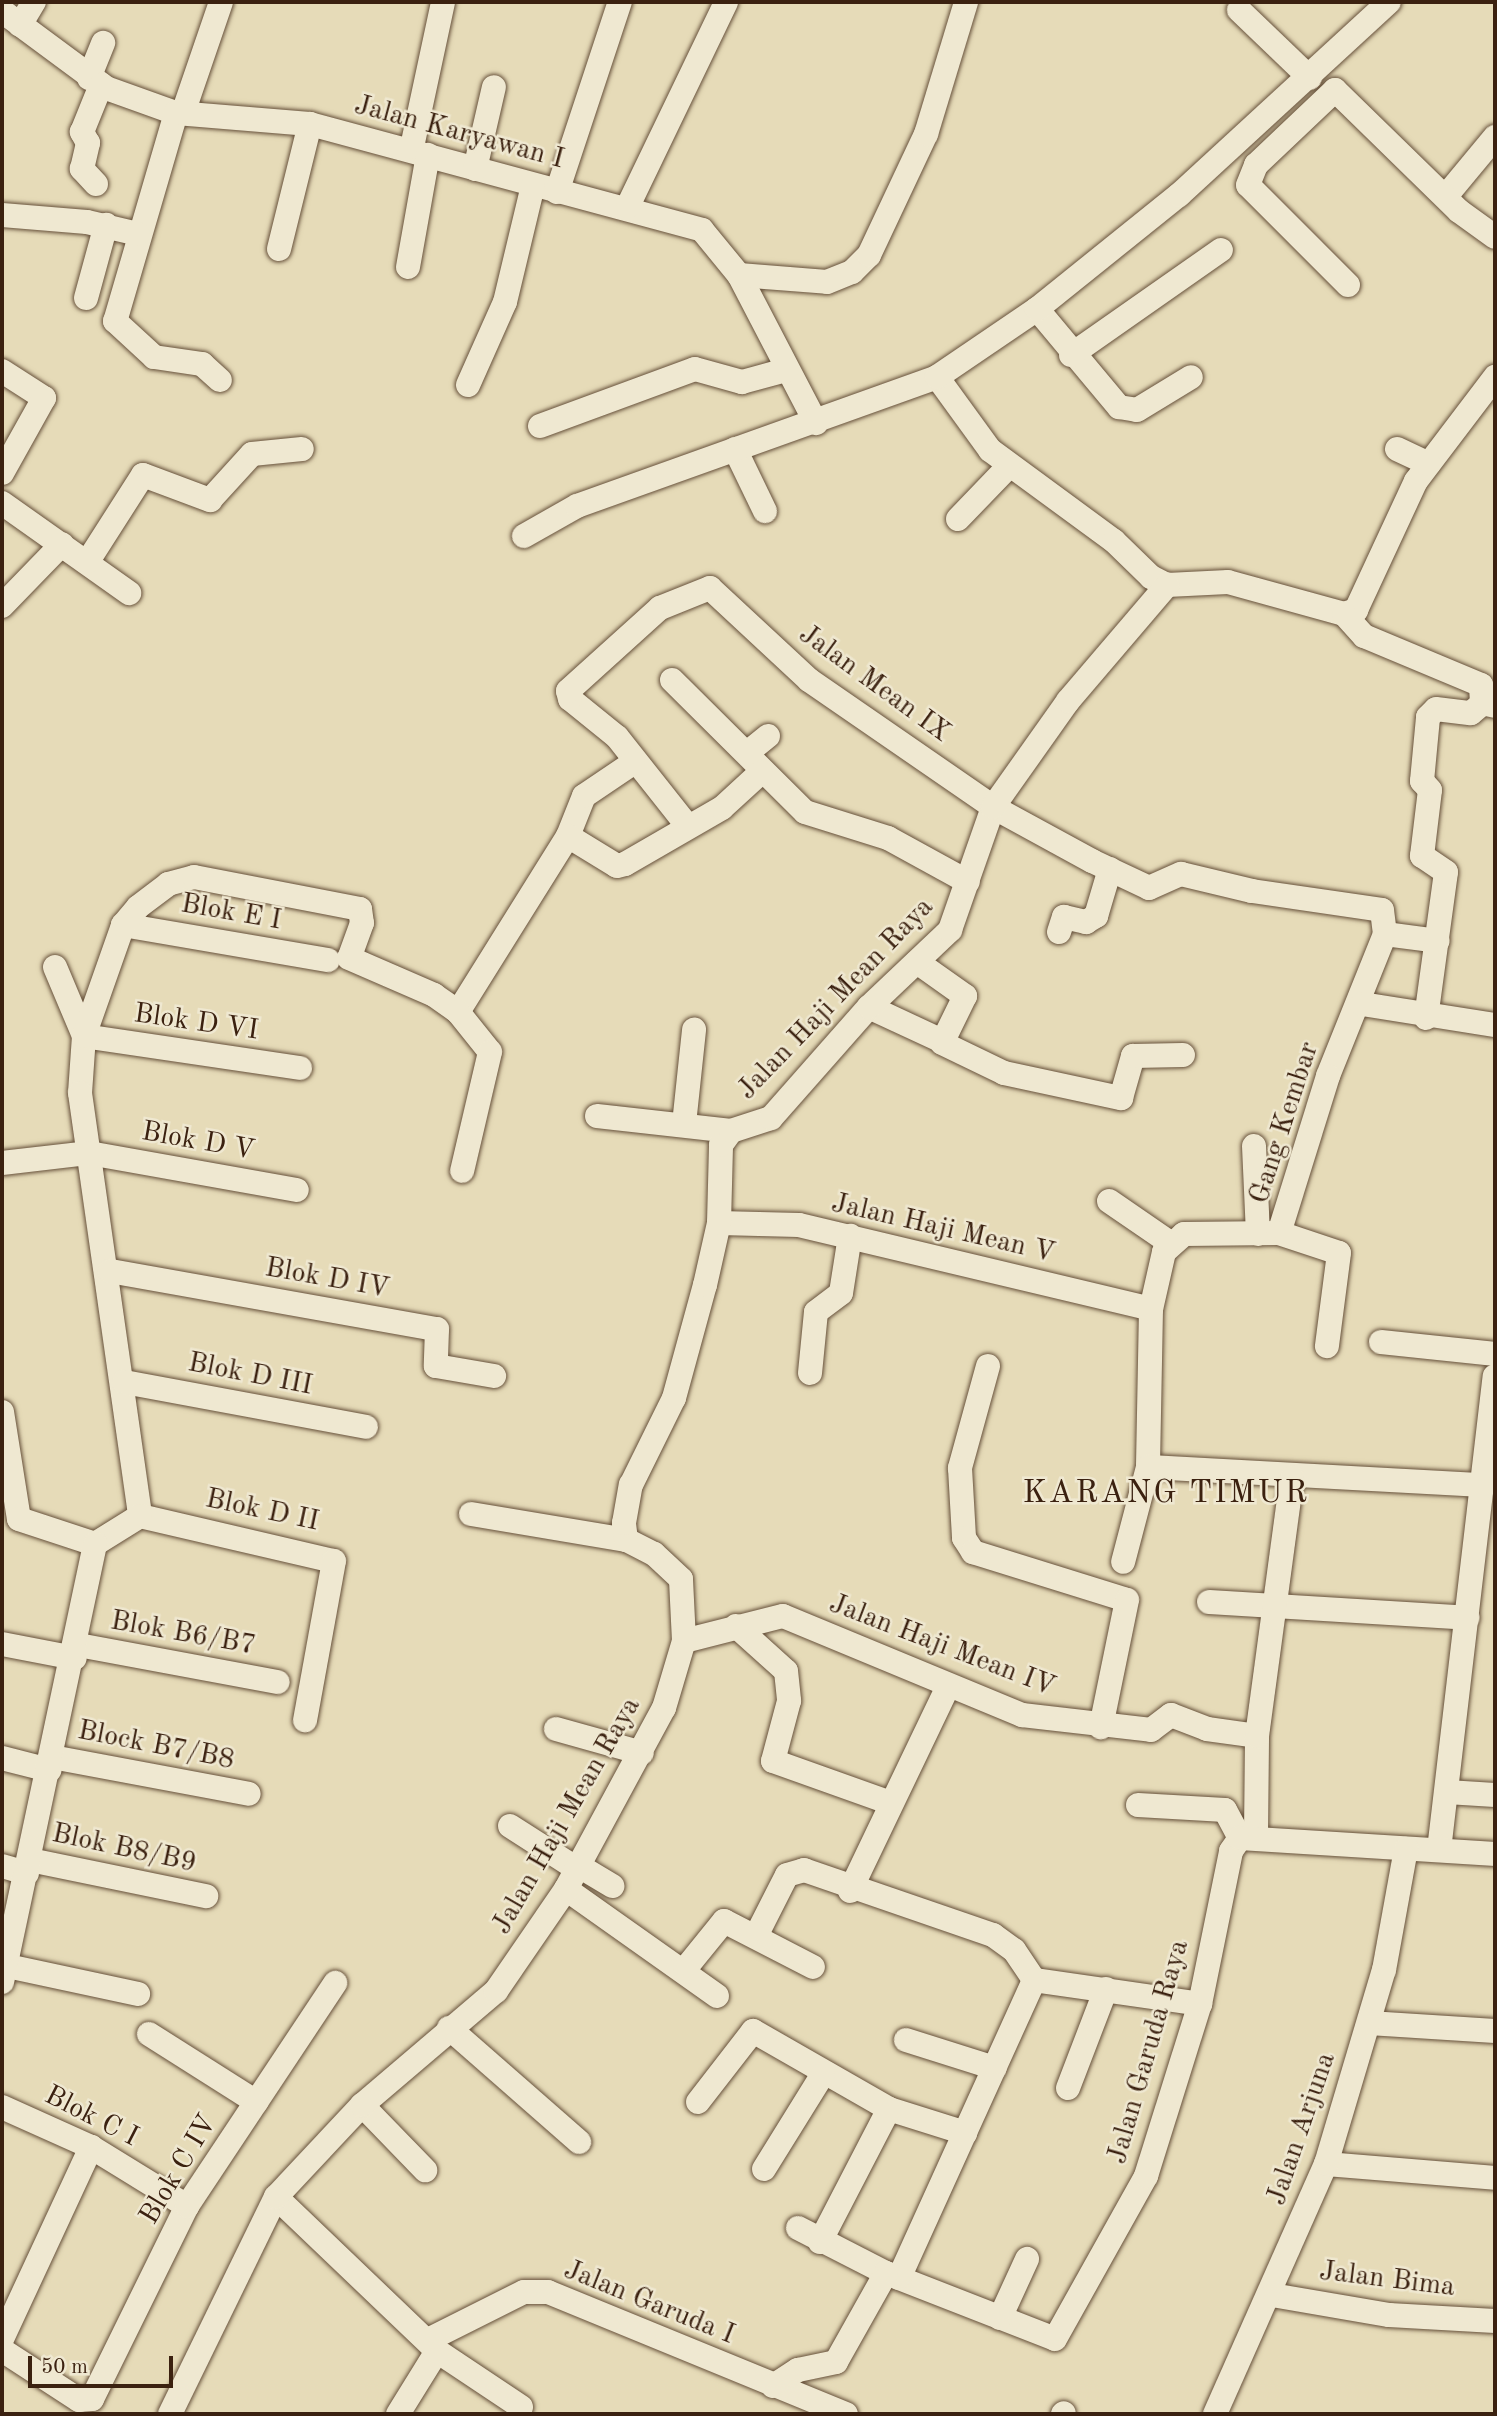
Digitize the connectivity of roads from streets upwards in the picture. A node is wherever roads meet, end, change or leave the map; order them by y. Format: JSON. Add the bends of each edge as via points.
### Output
{"nodes":[{"id":1,"x":34,"y":2,"type":"edge"},
{"id":2,"x":221,"y":2,"type":"edge"},
{"id":3,"x":443,"y":2,"type":"edge"},
{"id":4,"x":620,"y":2,"type":"edge"},
{"id":5,"x":726,"y":2,"type":"edge"},
{"id":6,"x":966,"y":2,"type":"edge"},
{"id":7,"x":1377,"y":6,"type":"edge"},
{"id":8,"x":1239,"y":10,"type":"dead end"},
{"id":9,"x":11,"y":18,"type":"edge"},
{"id":10,"x":103,"y":43,"type":"dead end"},
{"id":11,"x":1310,"y":78,"type":"junction"},
{"id":12,"x":95,"y":82,"type":"junction"},
{"id":13,"x":494,"y":87,"type":"dead end"},
{"id":14,"x":180,"y":113,"type":"junction"},
{"id":15,"x":310,"y":124,"type":"junction"},
{"id":16,"x":1495,"y":137,"type":"edge"},
{"id":17,"x":420,"y":151,"type":"junction"},
{"id":18,"x":475,"y":169,"type":"junction"},
{"id":19,"x":96,"y":184,"type":"dead end"},
{"id":20,"x":533,"y":185,"type":"junction"},
{"id":21,"x":558,"y":192,"type":"junction"},
{"id":22,"x":1446,"y":196,"type":"junction"},
{"id":23,"x":628,"y":206,"type":"junction"},
{"id":24,"x":2,"y":215,"type":"edge"},
{"id":25,"x":106,"y":225,"type":"junction"},
{"id":26,"x":138,"y":234,"type":"junction"},
{"id":27,"x":1495,"y":237,"type":"edge"},
{"id":28,"x":279,"y":249,"type":"dead end"},
{"id":29,"x":1221,"y":250,"type":"dead end"},
{"id":30,"x":408,"y":267,"type":"dead end"},
{"id":31,"x":740,"y":275,"type":"junction"},
{"id":32,"x":1348,"y":285,"type":"dead end"},
{"id":33,"x":86,"y":298,"type":"dead end"},
{"id":34,"x":1037,"y":309,"type":"junction"},
{"id":35,"x":1071,"y":355,"type":"junction"},
{"id":36,"x":786,"y":370,"type":"junction"},
{"id":37,"x":2,"y":371,"type":"edge"},
{"id":38,"x":1495,"y":376,"type":"edge"},
{"id":39,"x":937,"y":377,"type":"junction"},
{"id":40,"x":1191,"y":377,"type":"dead end"},
{"id":41,"x":220,"y":380,"type":"dead end"},
{"id":42,"x":468,"y":385,"type":"dead end"},
{"id":43,"x":816,"y":423,"type":"junction"},
{"id":44,"x":540,"y":426,"type":"dead end"},
{"id":45,"x":302,"y":449,"type":"dead end"},
{"id":46,"x":735,"y":449,"type":"junction"},
{"id":47,"x":1397,"y":449,"type":"dead end"},
{"id":48,"x":1429,"y":464,"type":"junction"},
{"id":49,"x":1007,"y":467,"type":"junction"},
{"id":50,"x":2,"y":473,"type":"edge"},
{"id":51,"x":2,"y":503,"type":"edge"},
{"id":52,"x":765,"y":511,"type":"dead end"},
{"id":53,"x":958,"y":519,"type":"dead end"},
{"id":54,"x":524,"y":536,"type":"dead end"},
{"id":55,"x":62,"y":544,"type":"junction"},
{"id":56,"x":88,"y":561,"type":"junction"},
{"id":57,"x":1167,"y":585,"type":"junction"},
{"id":58,"x":129,"y":593,"type":"dead end"},
{"id":59,"x":2,"y":606,"type":"edge"},
{"id":60,"x":1344,"y":614,"type":"junction"},
{"id":61,"x":672,"y":680,"type":"dead end"},
{"id":62,"x":1489,"y":704,"type":"edge"},
{"id":63,"x":768,"y":736,"type":"dead end"},
{"id":64,"x":633,"y":763,"type":"junction"},
{"id":65,"x":753,"y":763,"type":"junction"},
{"id":66,"x":1000,"y":811,"type":"junction"},
{"id":67,"x":685,"y":824,"type":"junction"},
{"id":68,"x":568,"y":836,"type":"junction"},
{"id":69,"x":1110,"y":869,"type":"junction"},
{"id":70,"x":968,"y":881,"type":"junction"},
{"id":71,"x":1384,"y":922,"type":"junction"},
{"id":72,"x":124,"y":925,"type":"junction"},
{"id":73,"x":1059,"y":932,"type":"dead end"},
{"id":74,"x":1438,"y":941,"type":"junction"},
{"id":75,"x":328,"y":960,"type":"dead end"},
{"id":76,"x":917,"y":962,"type":"junction"},
{"id":77,"x":55,"y":967,"type":"dead end"},
{"id":78,"x":1362,"y":1004,"type":"junction"},
{"id":79,"x":869,"y":1007,"type":"junction"},
{"id":80,"x":458,"y":1012,"type":"junction"},
{"id":81,"x":1426,"y":1018,"type":"junction"},
{"id":82,"x":1495,"y":1025,"type":"edge"},
{"id":83,"x":694,"y":1030,"type":"dead end"},
{"id":84,"x":84,"y":1037,"type":"junction"},
{"id":85,"x":942,"y":1041,"type":"junction"},
{"id":86,"x":1183,"y":1055,"type":"dead end"},
{"id":87,"x":300,"y":1068,"type":"dead end"},
{"id":88,"x":597,"y":1116,"type":"dead end"},
{"id":89,"x":684,"y":1124,"type":"junction"},
{"id":90,"x":731,"y":1131,"type":"junction"},
{"id":91,"x":1254,"y":1146,"type":"dead end"},
{"id":92,"x":89,"y":1153,"type":"junction"},
{"id":93,"x":2,"y":1163,"type":"edge"},
{"id":94,"x":462,"y":1171,"type":"dead end"},
{"id":95,"x":297,"y":1190,"type":"dead end"},
{"id":96,"x":1109,"y":1201,"type":"dead end"},
{"id":97,"x":719,"y":1223,"type":"junction"},
{"id":98,"x":1268,"y":1234,"type":"junction"},
{"id":99,"x":850,"y":1236,"type":"junction"},
{"id":100,"x":1170,"y":1243,"type":"junction"},
{"id":101,"x":110,"y":1271,"type":"junction"},
{"id":102,"x":1151,"y":1309,"type":"junction"},
{"id":103,"x":1381,"y":1342,"type":"dead end"},
{"id":104,"x":1327,"y":1346,"type":"dead end"},
{"id":105,"x":1495,"y":1354,"type":"edge"},
{"id":106,"x":988,"y":1366,"type":"dead end"},
{"id":107,"x":810,"y":1373,"type":"dead end"},
{"id":108,"x":494,"y":1376,"type":"dead end"},
{"id":109,"x":1495,"y":1376,"type":"edge"},
{"id":110,"x":124,"y":1382,"type":"junction"},
{"id":111,"x":2,"y":1412,"type":"edge"},
{"id":112,"x":366,"y":1427,"type":"dead end"},
{"id":113,"x":1148,"y":1467,"type":"junction"},
{"id":114,"x":1292,"y":1477,"type":"junction"},
{"id":115,"x":1485,"y":1485,"type":"junction"},
{"id":116,"x":471,"y":1514,"type":"dead end"},
{"id":117,"x":140,"y":1516,"type":"junction"},
{"id":118,"x":626,"y":1540,"type":"junction"},
{"id":119,"x":95,"y":1544,"type":"junction"},
{"id":120,"x":1123,"y":1562,"type":"dead end"},
{"id":121,"x":1209,"y":1602,"type":"dead end"},
{"id":122,"x":1278,"y":1610,"type":"junction"},
{"id":123,"x":1468,"y":1618,"type":"junction"},
{"id":124,"x":736,"y":1626,"type":"junction"},
{"id":125,"x":684,"y":1641,"type":"junction"},
{"id":126,"x":2,"y":1644,"type":"edge"},
{"id":127,"x":77,"y":1651,"type":"junction"},
{"id":128,"x":278,"y":1682,"type":"dead end"},
{"id":129,"x":948,"y":1686,"type":"junction"},
{"id":130,"x":305,"y":1720,"type":"dead end"},
{"id":131,"x":1101,"y":1727,"type":"junction"},
{"id":132,"x":556,"y":1729,"type":"dead end"},
{"id":133,"x":1257,"y":1736,"type":"junction"},
{"id":134,"x":642,"y":1753,"type":"junction"},
{"id":135,"x":2,"y":1758,"type":"edge"},
{"id":136,"x":51,"y":1763,"type":"junction"},
{"id":137,"x":1447,"y":1792,"type":"junction"},
{"id":138,"x":249,"y":1794,"type":"dead end"},
{"id":139,"x":1495,"y":1795,"type":"edge"},
{"id":140,"x":891,"y":1803,"type":"junction"},
{"id":141,"x":1138,"y":1805,"type":"dead end"},
{"id":142,"x":510,"y":1826,"type":"dead end"},
{"id":143,"x":1248,"y":1836,"type":"junction"},
{"id":144,"x":1406,"y":1849,"type":"junction"},
{"id":145,"x":1439,"y":1850,"type":"junction"},
{"id":146,"x":1495,"y":1854,"type":"edge"},
{"id":147,"x":2,"y":1866,"type":"edge"},
{"id":148,"x":29,"y":1866,"type":"junction"},
{"id":149,"x":574,"y":1875,"type":"junction"},
{"id":150,"x":612,"y":1886,"type":"dead end"},
{"id":151,"x":850,"y":1891,"type":"junction"},
{"id":152,"x":206,"y":1896,"type":"dead end"},
{"id":153,"x":755,"y":1936,"type":"junction"},
{"id":154,"x":813,"y":1967,"type":"dead end"},
{"id":155,"x":685,"y":1969,"type":"junction"},
{"id":156,"x":3,"y":1975,"type":"edge"},
{"id":157,"x":1034,"y":1980,"type":"junction"},
{"id":158,"x":335,"y":1983,"type":"dead end"},
{"id":159,"x":1106,"y":1989,"type":"junction"},
{"id":160,"x":138,"y":1994,"type":"dead end"},
{"id":161,"x":717,"y":1996,"type":"dead end"},
{"id":162,"x":1200,"y":2004,"type":"junction"},
{"id":163,"x":1369,"y":2022,"type":"junction"},
{"id":164,"x":449,"y":2028,"type":"junction"},
{"id":165,"x":1495,"y":2031,"type":"edge"},
{"id":166,"x":149,"y":2034,"type":"dead end"},
{"id":167,"x":906,"y":2039,"type":"dead end"},
{"id":168,"x":995,"y":2068,"type":"junction"},
{"id":169,"x":823,"y":2074,"type":"junction"},
{"id":170,"x":1068,"y":2088,"type":"dead end"},
{"id":171,"x":256,"y":2102,"type":"junction"},
{"id":172,"x":698,"y":2102,"type":"dead end"},
{"id":173,"x":362,"y":2105,"type":"junction"},
{"id":174,"x":2,"y":2107,"type":"edge"},
{"id":175,"x":889,"y":2109,"type":"junction"},
{"id":176,"x":965,"y":2133,"type":"junction"},
{"id":177,"x":579,"y":2142,"type":"dead end"},
{"id":178,"x":91,"y":2147,"type":"junction"},
{"id":179,"x":1326,"y":2164,"type":"junction"},
{"id":180,"x":764,"y":2169,"type":"dead end"},
{"id":181,"x":425,"y":2170,"type":"dead end"},
{"id":182,"x":1495,"y":2178,"type":"edge"},
{"id":183,"x":276,"y":2197,"type":"junction"},
{"id":184,"x":187,"y":2206,"type":"junction"},
{"id":185,"x":798,"y":2228,"type":"dead end"},
{"id":186,"x":820,"y":2242,"type":"junction"},
{"id":187,"x":1027,"y":2259,"type":"dead end"},
{"id":188,"x":893,"y":2275,"type":"junction"},
{"id":189,"x":1272,"y":2295,"type":"junction"},
{"id":190,"x":1000,"y":2318,"type":"junction"},
{"id":191,"x":1495,"y":2321,"type":"edge"},
{"id":192,"x":2,"y":2339,"type":"edge"},
{"id":193,"x":433,"y":2345,"type":"junction"},
{"id":194,"x":2,"y":2350,"type":"edge"},
{"id":195,"x":772,"y":2386,"type":"junction"},
{"id":196,"x":521,"y":2407,"type":"dead end"},
{"id":197,"x":170,"y":2414,"type":"edge"},
{"id":198,"x":398,"y":2414,"type":"edge"},
{"id":199,"x":846,"y":2414,"type":"edge"},
{"id":200,"x":1215,"y":2414,"type":"edge"}],
"edges":[{"from":1,"to":9,"type":"street"},
{"from":2,"to":14,"type":"street"},
{"from":3,"to":17,"type":"street"},
{"from":4,"to":21,"type":"street"},
{"from":5,"to":23,"type":"street","via":[[693,60]]},
{"from":6,"to":31,"type":"street","via":[[926,134],[869,256],[852,272],[827,282]]},
{"from":7,"to":11,"type":"street"},
{"from":8,"to":11,"type":"street"},
{"from":9,"to":12,"type":"street","name":"Jalan Karyawan I"},
{"from":10,"to":12,"type":"street"},
{"from":11,"to":34,"type":"street"},
{"from":12,"to":14,"type":"street","name":"Jalan Karyawan I"},
{"from":12,"to":19,"type":"street","via":[[82,132],[89,143],[82,169]]},
{"from":13,"to":18,"type":"street"},
{"from":14,"to":15,"type":"street","name":"Jalan Karyawan I"},
{"from":14,"to":26,"type":"street"},
{"from":15,"to":17,"type":"street","name":"Jalan Karyawan I"},
{"from":15,"to":28,"type":"street"},
{"from":16,"to":22,"type":"street"},
{"from":17,"to":18,"type":"street","name":"Jalan Karyawan I"},
{"from":17,"to":30,"type":"street"},
{"from":18,"to":20,"type":"street","name":"Jalan Karyawan I"},
{"from":20,"to":21,"type":"street","name":"Jalan Karyawan I"},
{"from":20,"to":42,"type":"street","via":[[505,302]]},
{"from":21,"to":23,"type":"street","name":"Jalan Karyawan I"},
{"from":22,"to":27,"type":"street"},
{"from":22,"to":32,"type":"street","via":[[1335,90],[1315,108],[1256,165],[1248,185]]},
{"from":23,"to":31,"type":"street","name":"Jalan Karyawan I","via":[[702,230]]},
{"from":24,"to":25,"type":"street"},
{"from":25,"to":26,"type":"street"},
{"from":25,"to":33,"type":"street"},
{"from":26,"to":41,"type":"street","via":[[115,307],[118,328],[154,357],[202,365]]},
{"from":29,"to":35,"type":"street"},
{"from":31,"to":36,"type":"street","name":"Jalan Karyawan I"},
{"from":34,"to":35,"type":"street"},
{"from":34,"to":39,"type":"street"},
{"from":35,"to":40,"type":"street","via":[[1110,401],[1127,410]]},
{"from":36,"to":43,"type":"street","name":"Jalan Karyawan I"},
{"from":36,"to":44,"type":"street","via":[[742,382],[695,369]]},
{"from":37,"to":50,"type":"street","via":[[44,398]]},
{"from":38,"to":48,"type":"street"},
{"from":39,"to":43,"type":"street"},
{"from":39,"to":49,"type":"street"},
{"from":43,"to":46,"type":"street"},
{"from":45,"to":56,"type":"street","via":[[251,454],[210,500],[143,474]]},
{"from":46,"to":52,"type":"street"},
{"from":46,"to":54,"type":"street","via":[[577,506]]},
{"from":47,"to":48,"type":"street"},
{"from":48,"to":60,"type":"street","via":[[1356,610]]},
{"from":49,"to":53,"type":"street"},
{"from":49,"to":57,"type":"street"},
{"from":51,"to":55,"type":"street"},
{"from":55,"to":56,"type":"street"},
{"from":55,"to":59,"type":"street"},
{"from":56,"to":58,"type":"street"},
{"from":57,"to":60,"type":"street","via":[[1228,582]]},
{"from":57,"to":66,"type":"street","name":"Jalan Haji Mean Raya","via":[[1068,701]]},
{"from":60,"to":62,"type":"street","via":[[1364,636],[1481,685]]},
{"from":61,"to":65,"type":"street"},
{"from":62,"to":74,"type":"street","via":[[1471,713],[1436,709],[1428,717],[1422,781],[1430,790],[1422,856],[1446,872]]},
{"from":63,"to":65,"type":"street"},
{"from":64,"to":66,"type":"street","name":"Jalan Mean IX","via":[[617,737],[570,699],[568,691],[660,608],[706,588],[809,680]]},
{"from":64,"to":67,"type":"street"},
{"from":64,"to":68,"type":"street","via":[[584,796]]},
{"from":65,"to":67,"type":"street","via":[[734,800]]},
{"from":65,"to":70,"type":"street","via":[[805,812],[888,838]]},
{"from":66,"to":69,"type":"street","name":"Jalan Mean IX"},
{"from":66,"to":70,"type":"street","name":"Jalan Haji Mean Raya"},
{"from":67,"to":68,"type":"street","via":[[618,866]]},
{"from":68,"to":80,"type":"street"},
{"from":69,"to":71,"type":"street","name":"Jalan Mean IX","via":[[1149,888],[1181,874]]},
{"from":69,"to":73,"type":"street","via":[[1096,916],[1086,922],[1064,918]]},
{"from":70,"to":76,"type":"street","name":"Jalan Haji Mean Raya","via":[[950,930]]},
{"from":71,"to":74,"type":"street","name":"Jalan Mean IX"},
{"from":71,"to":78,"type":"street","name":"Gang Kembar"},
{"from":72,"to":75,"type":"street","name":"Blok E I"},
{"from":72,"to":80,"type":"street","via":[[138,907],[183,878],[346,905],[363,915],[349,958]]},
{"from":72,"to":84,"type":"street"},
{"from":74,"to":81,"type":"street"},
{"from":76,"to":79,"type":"street","name":"Jalan Haji Mean Raya"},
{"from":76,"to":85,"type":"street","via":[[965,996]]},
{"from":77,"to":84,"type":"street"},
{"from":78,"to":81,"type":"street"},
{"from":78,"to":98,"type":"street","name":"Gang Kembar","via":[[1328,1076]]},
{"from":79,"to":85,"type":"street"},
{"from":79,"to":90,"type":"street","name":"Jalan Haji Mean Raya","via":[[771,1118]]},
{"from":80,"to":94,"type":"street","via":[[490,1052]]},
{"from":81,"to":82,"type":"street"},
{"from":83,"to":89,"type":"street"},
{"from":84,"to":87,"type":"street","name":"Blok D VI"},
{"from":84,"to":92,"type":"street","via":[[80,1093]]},
{"from":85,"to":86,"type":"street","via":[[1004,1073],[1121,1098],[1133,1056]]},
{"from":88,"to":89,"type":"street"},
{"from":89,"to":90,"type":"street"},
{"from":90,"to":97,"type":"street","name":"Jalan Haji Mean Raya","via":[[722,1144]]},
{"from":91,"to":98,"type":"street"},
{"from":92,"to":93,"type":"street","name":"Blok D V"},
{"from":92,"to":95,"type":"street","name":"Blok D V"},
{"from":92,"to":101,"type":"street"},
{"from":96,"to":100,"type":"street"},
{"from":97,"to":99,"type":"street","name":"Jalan Haji Mean V","via":[[799,1225]]},
{"from":97,"to":118,"type":"street","name":"Jalan Haji Mean Raya","via":[[674,1398],[631,1485]]},
{"from":98,"to":100,"type":"street","name":"Gang Kembar","via":[[1184,1234]]},
{"from":98,"to":104,"type":"street","via":[[1339,1253]]},
{"from":99,"to":102,"type":"street","name":"Jalan Haji Mean V"},
{"from":99,"to":107,"type":"street","via":[[841,1293],[816,1312]]},
{"from":100,"to":102,"type":"street"},
{"from":101,"to":108,"type":"street","name":"Blok D IV","via":[[437,1329],[436,1366]]},
{"from":101,"to":110,"type":"street"},
{"from":102,"to":113,"type":"street"},
{"from":103,"to":105,"type":"street"},
{"from":106,"to":131,"type":"street","via":[[960,1468],[967,1547],[1127,1600]]},
{"from":109,"to":115,"type":"street"},
{"from":110,"to":112,"type":"street","name":"Blok D III"},
{"from":110,"to":117,"type":"street"},
{"from":111,"to":119,"type":"street","via":[[19,1519]]},
{"from":113,"to":114,"type":"street"},
{"from":113,"to":120,"type":"street"},
{"from":114,"to":115,"type":"street"},
{"from":114,"to":122,"type":"street"},
{"from":115,"to":123,"type":"street"},
{"from":116,"to":118,"type":"street"},
{"from":117,"to":119,"type":"street"},
{"from":117,"to":130,"type":"street","name":"Blok D II","via":[[334,1561]]},
{"from":118,"to":125,"type":"street","name":"Jalan Haji Mean Raya","via":[[654,1554],[681,1579]]},
{"from":119,"to":127,"type":"street"},
{"from":121,"to":122,"type":"street"},
{"from":122,"to":123,"type":"street"},
{"from":122,"to":133,"type":"street"},
{"from":123,"to":137,"type":"street"},
{"from":124,"to":125,"type":"street","name":"Jalan Haji Mean IV"},
{"from":124,"to":129,"type":"street","name":"Jalan Haji Mean IV","via":[[783,1616]]},
{"from":124,"to":140,"type":"street","via":[[786,1671],[789,1701],[772,1761]]},
{"from":125,"to":134,"type":"street","name":"Jalan Haji Mean Raya"},
{"from":126,"to":127,"type":"street","name":"Blok B6/B7"},
{"from":127,"to":128,"type":"street","name":"Blok B6/B7"},
{"from":127,"to":136,"type":"street"},
{"from":129,"to":131,"type":"street","name":"Jalan Haji Mean IV","via":[[1022,1715]]},
{"from":129,"to":140,"type":"street"},
{"from":131,"to":133,"type":"street","name":"Jalan Haji Mean IV","via":[[1151,1730],[1171,1715],[1206,1729]]},
{"from":132,"to":134,"type":"street"},
{"from":133,"to":143,"type":"street"},
{"from":134,"to":149,"type":"street","name":"Jalan Haji Mean Raya"},
{"from":135,"to":136,"type":"street","name":"Block B7/B8"},
{"from":136,"to":138,"type":"street","name":"Block B7/B8"},
{"from":136,"to":148,"type":"street"},
{"from":137,"to":139,"type":"street"},
{"from":137,"to":145,"type":"street"},
{"from":140,"to":151,"type":"street"},
{"from":141,"to":143,"type":"street","via":[[1226,1811]]},
{"from":142,"to":149,"type":"street"},
{"from":143,"to":144,"type":"street"},
{"from":143,"to":162,"type":"street","name":"Jalan Garuda Raya","via":[[1231,1851]]},
{"from":144,"to":145,"type":"street"},
{"from":144,"to":163,"type":"street","name":"Jalan Arjuna"},
{"from":145,"to":146,"type":"street"},
{"from":147,"to":148,"type":"street","name":"Blok B8/B9"},
{"from":148,"to":152,"type":"street","name":"Blok B8/B9"},
{"from":148,"to":156,"type":"street"},
{"from":149,"to":150,"type":"street"},
{"from":149,"to":155,"type":"street"},
{"from":149,"to":164,"type":"street","name":"Jalan Haji Mean Raya","via":[[496,1991]]},
{"from":151,"to":153,"type":"street","via":[[793,1870]]},
{"from":151,"to":157,"type":"street","via":[[957,1918],[993,1935],[1014,1950]]},
{"from":153,"to":154,"type":"street"},
{"from":153,"to":155,"type":"street","via":[[722,1922]]},
{"from":155,"to":161,"type":"street"},
{"from":156,"to":160,"type":"street","via":[[12,1967]]},
{"from":157,"to":159,"type":"street"},
{"from":157,"to":168,"type":"street"},
{"from":158,"to":171,"type":"street","name":"Blok C IV"},
{"from":159,"to":162,"type":"street"},
{"from":159,"to":170,"type":"street"},
{"from":162,"to":190,"type":"street","name":"Jalan Garuda Raya","via":[[1146,2176],[1062,2333],[1049,2339]]},
{"from":163,"to":165,"type":"street"},
{"from":163,"to":179,"type":"street","name":"Jalan Arjuna"},
{"from":164,"to":173,"type":"street","name":"Jalan Haji Mean Raya"},
{"from":164,"to":177,"type":"street"},
{"from":166,"to":171,"type":"street"},
{"from":167,"to":168,"type":"street"},
{"from":168,"to":176,"type":"street"},
{"from":169,"to":172,"type":"street","via":[[753,2031]]},
{"from":169,"to":175,"type":"street"},
{"from":169,"to":180,"type":"street"},
{"from":171,"to":184,"type":"street","name":"Blok C IV"},
{"from":173,"to":181,"type":"street"},
{"from":173,"to":183,"type":"street","name":"Jalan Haji Mean Raya"},
{"from":174,"to":178,"type":"street","name":"Blok C I"},
{"from":175,"to":176,"type":"street"},
{"from":175,"to":186,"type":"street"},
{"from":176,"to":188,"type":"street"},
{"from":178,"to":184,"type":"street","name":"Blok C I"},
{"from":178,"to":192,"type":"street"},
{"from":179,"to":182,"type":"street"},
{"from":179,"to":189,"type":"street","name":"Jalan Arjuna"},
{"from":183,"to":193,"type":"street"},
{"from":183,"to":197,"type":"street","name":"Jalan Haji Mean Raya"},
{"from":184,"to":194,"type":"street","name":"Blok C IV","via":[[92,2399],[79,2400]]},
{"from":185,"to":186,"type":"street","name":"Jalan Garuda Raya"},
{"from":186,"to":188,"type":"street","name":"Jalan Garuda Raya"},
{"from":187,"to":190,"type":"street"},
{"from":188,"to":190,"type":"street","name":"Jalan Garuda Raya"},
{"from":188,"to":195,"type":"street","via":[[836,2362],[798,2370]]},
{"from":189,"to":191,"type":"street","name":"Jalan Bima","via":[[1390,2315]]},
{"from":189,"to":200,"type":"street","name":"Jalan Arjuna"},
{"from":193,"to":195,"type":"street","name":"Jalan Garuda I","via":[[535,2291]]},
{"from":193,"to":196,"type":"street"},
{"from":193,"to":198,"type":"street"},
{"from":195,"to":199,"type":"street","name":"Jalan Garuda I"}]}
